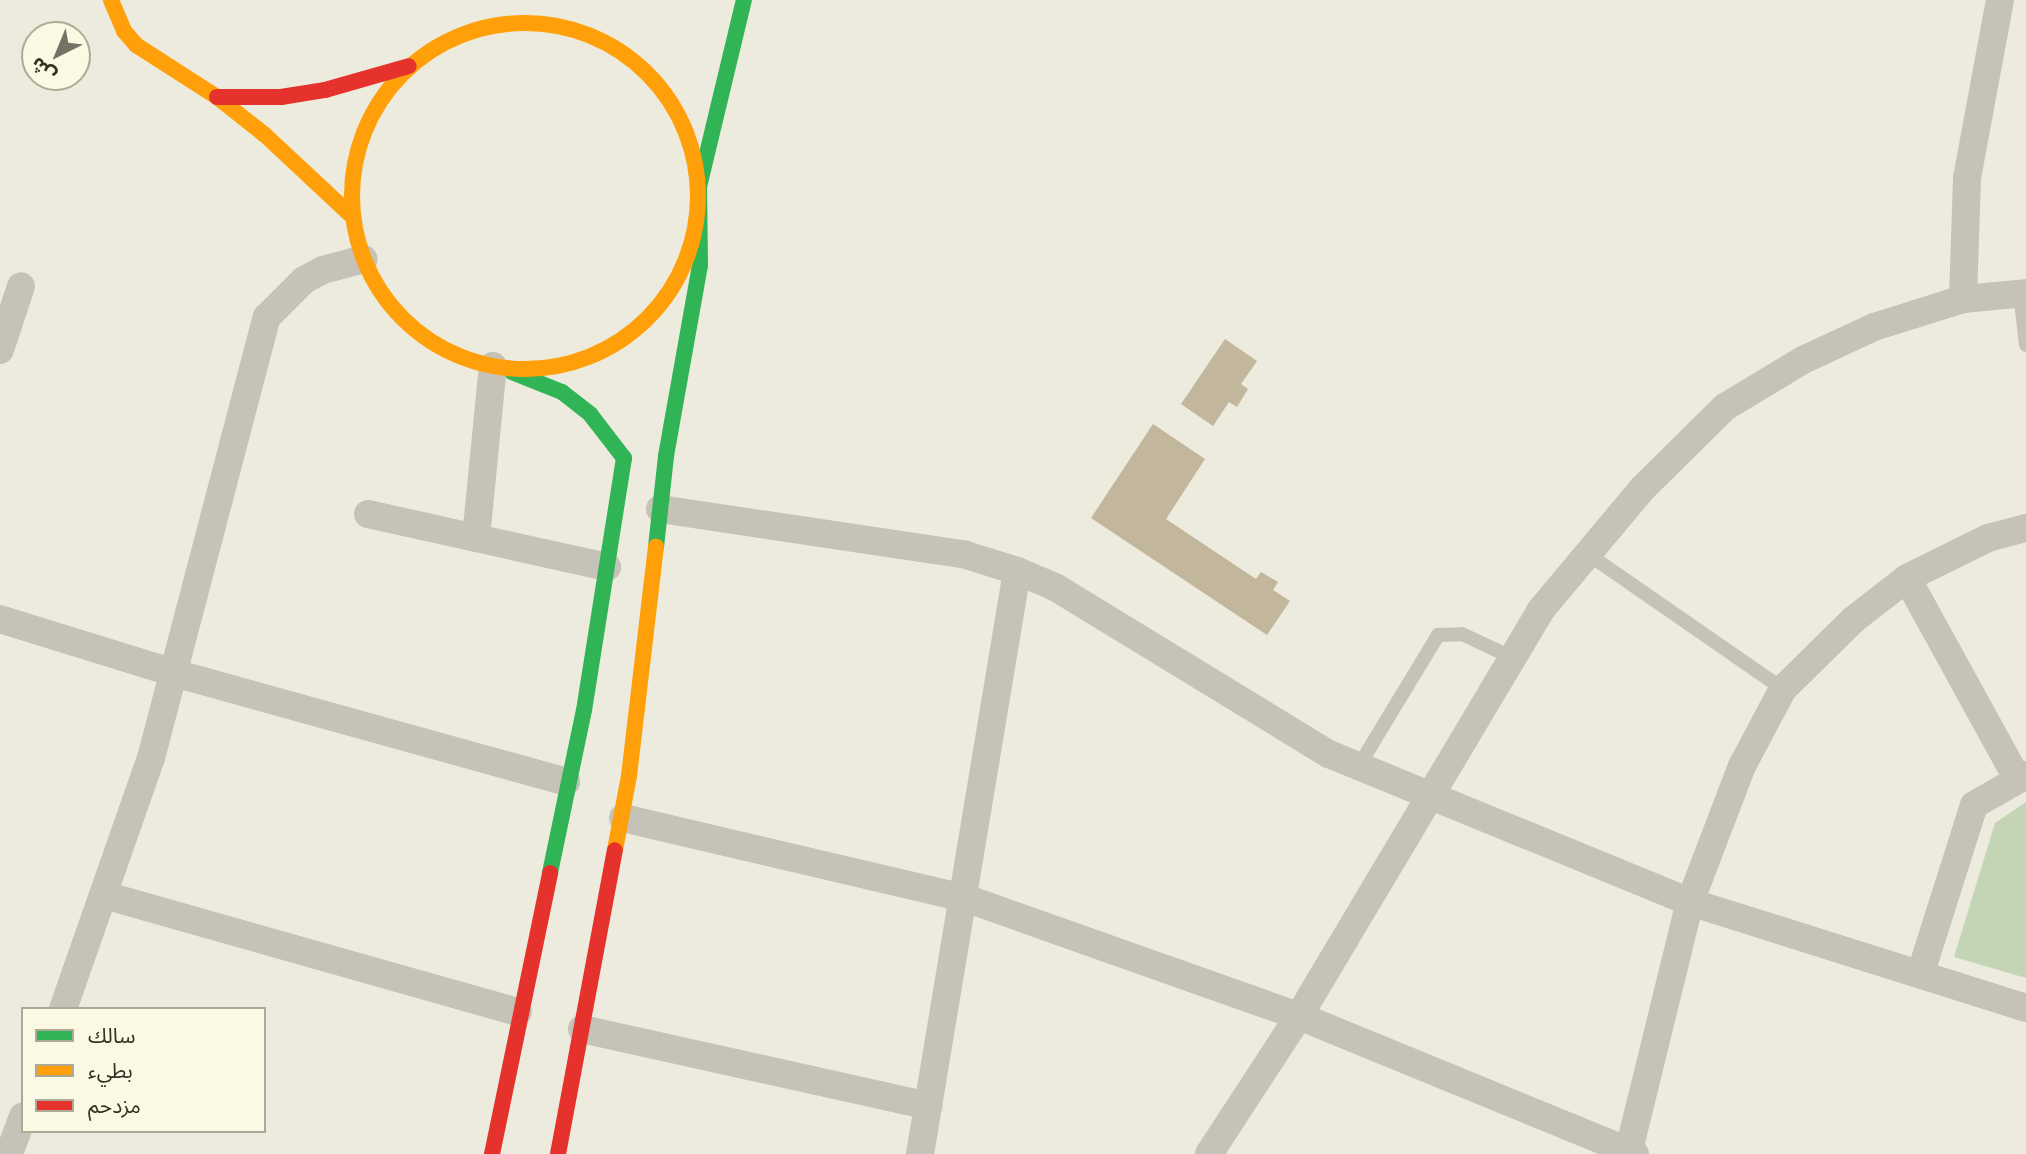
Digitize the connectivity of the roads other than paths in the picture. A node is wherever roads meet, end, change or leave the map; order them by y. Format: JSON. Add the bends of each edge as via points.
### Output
{"nodes":[{"id":1,"x":111,"y":0,"type":"edge"},
{"id":2,"x":744,"y":0,"type":"edge"},
{"id":3,"x":2000,"y":0,"type":"edge"},
{"id":4,"x":460,"y":21,"type":"dead end"},
{"id":5,"x":444,"y":42,"type":"junction"},
{"id":6,"x":410,"y":66,"type":"junction"},
{"id":7,"x":217,"y":97,"type":"junction"},
{"id":8,"x":699,"y":187,"type":"junction"},
{"id":9,"x":353,"y":217,"type":"junction"},
{"id":10,"x":364,"y":260,"type":"junction"},
{"id":11,"x":21,"y":286,"type":"dead end"},
{"id":12,"x":2023,"y":293,"type":"edge"},
{"id":13,"x":1963,"y":299,"type":"junction"},
{"id":14,"x":2026,"y":345,"type":"edge"},
{"id":15,"x":0,"y":350,"type":"edge"},
{"id":16,"x":493,"y":366,"type":"junction"},
{"id":17,"x":660,"y":509,"type":"junction"},
{"id":18,"x":369,"y":514,"type":"dead end"},
{"id":19,"x":2026,"y":528,"type":"edge"},
{"id":20,"x":476,"y":538,"type":"junction"},
{"id":21,"x":1585,"y":552,"type":"junction"},
{"id":22,"x":607,"y":567,"type":"junction"},
{"id":23,"x":1017,"y":571,"type":"junction"},
{"id":24,"x":1907,"y":578,"type":"junction"},
{"id":25,"x":0,"y":619,"type":"edge"},
{"id":26,"x":1513,"y":658,"type":"junction"},
{"id":27,"x":174,"y":673,"type":"junction"},
{"id":28,"x":1783,"y":689,"type":"junction"},
{"id":29,"x":1360,"y":764,"type":"junction"},
{"id":30,"x":2022,"y":778,"type":"edge"},
{"id":31,"x":566,"y":782,"type":"junction"},
{"id":32,"x":1432,"y":796,"type":"junction"},
{"id":33,"x":622,"y":818,"type":"junction"},
{"id":34,"x":104,"y":895,"type":"junction"},
{"id":35,"x":965,"y":898,"type":"junction"},
{"id":36,"x":1690,"y":902,"type":"junction"},
{"id":37,"x":1921,"y":972,"type":"junction"},
{"id":38,"x":64,"y":1007,"type":"edge"},
{"id":39,"x":2026,"y":1008,"type":"edge"},
{"id":40,"x":518,"y":1012,"type":"junction"},
{"id":41,"x":1299,"y":1016,"type":"junction"},
{"id":42,"x":582,"y":1029,"type":"junction"},
{"id":43,"x":929,"y":1106,"type":"junction"},
{"id":44,"x":21,"y":1121,"type":"edge"},
{"id":45,"x":1631,"y":1153,"type":"edge"},
{"id":46,"x":9,"y":1154,"type":"edge"},
{"id":47,"x":492,"y":1154,"type":"edge"},
{"id":48,"x":558,"y":1154,"type":"edge"},
{"id":49,"x":920,"y":1154,"type":"edge"},
{"id":50,"x":1209,"y":1154,"type":"edge"}],
"edges":[{"from":1,"to":7,"type":"street","via":[[136,46]]},
{"from":2,"to":8,"type":"street"},
{"from":3,"to":13,"type":"street","via":[[1967,178]]},
{"from":4,"to":5,"type":"street"},
{"from":5,"to":6,"type":"street"},
{"from":5,"to":8,"type":"street","via":[[490,25],[540,23],[588,34],[631,58],[666,94],[683,127]]},
{"from":6,"to":7,"type":"street","via":[[325,90],[281,97]]},
{"from":6,"to":9,"type":"street","via":[[382,97],[363,134],[353,176]]},
{"from":7,"to":9,"type":"street"},
{"from":8,"to":16,"type":"street","via":[[694,239],[674,287],[640,327],[596,355],[545,368]]},
{"from":8,"to":17,"type":"street","via":[[700,264]]},
{"from":9,"to":10,"type":"street"},
{"from":10,"to":16,"type":"street","via":[[385,298],[415,329],[452,353]]},
{"from":10,"to":27,"type":"street","via":[[304,280],[267,317]]},
{"from":11,"to":15,"type":"street"},
{"from":12,"to":13,"type":"street"},
{"from":12,"to":14,"type":"lane"},
{"from":13,"to":21,"type":"street","via":[[1874,327],[1763,381],[1725,407],[1684,445]]},
{"from":16,"to":20,"type":"street"},
{"from":16,"to":22,"type":"street","via":[[562,392],[590,414],[624,458]]},
{"from":17,"to":23,"type":"street","via":[[966,555]]},
{"from":17,"to":33,"type":"street"},
{"from":18,"to":20,"type":"street"},
{"from":19,"to":24,"type":"street","via":[[1988,538]]},
{"from":20,"to":22,"type":"street"},
{"from":21,"to":26,"type":"street","via":[[1540,611]]},
{"from":21,"to":28,"type":"lane"},
{"from":22,"to":31,"type":"street","via":[[584,710]]},
{"from":23,"to":29,"type":"street","via":[[1091,608],[1309,744]]},
{"from":23,"to":35,"type":"street"},
{"from":24,"to":28,"type":"street","via":[[1853,620]]},
{"from":24,"to":30,"type":"street"},
{"from":25,"to":27,"type":"street"},
{"from":26,"to":29,"type":"lane","via":[[1462,634],[1438,635]]},
{"from":26,"to":32,"type":"street"},
{"from":27,"to":31,"type":"street"},
{"from":27,"to":34,"type":"street","via":[[151,758]]},
{"from":28,"to":36,"type":"street","via":[[1742,766]]},
{"from":29,"to":32,"type":"street"},
{"from":30,"to":37,"type":"street","via":[[1974,805]]},
{"from":31,"to":40,"type":"street"},
{"from":32,"to":36,"type":"street"},
{"from":32,"to":41,"type":"street"},
{"from":33,"to":35,"type":"street"},
{"from":33,"to":42,"type":"street"},
{"from":34,"to":38,"type":"street"},
{"from":34,"to":40,"type":"street"},
{"from":35,"to":41,"type":"street"},
{"from":35,"to":43,"type":"street"},
{"from":36,"to":37,"type":"street"},
{"from":36,"to":45,"type":"street"},
{"from":37,"to":39,"type":"street"},
{"from":40,"to":47,"type":"street"},
{"from":41,"to":45,"type":"street"},
{"from":41,"to":50,"type":"street"},
{"from":42,"to":43,"type":"street"},
{"from":42,"to":48,"type":"street"},
{"from":43,"to":49,"type":"street"},
{"from":44,"to":46,"type":"street"}]}
